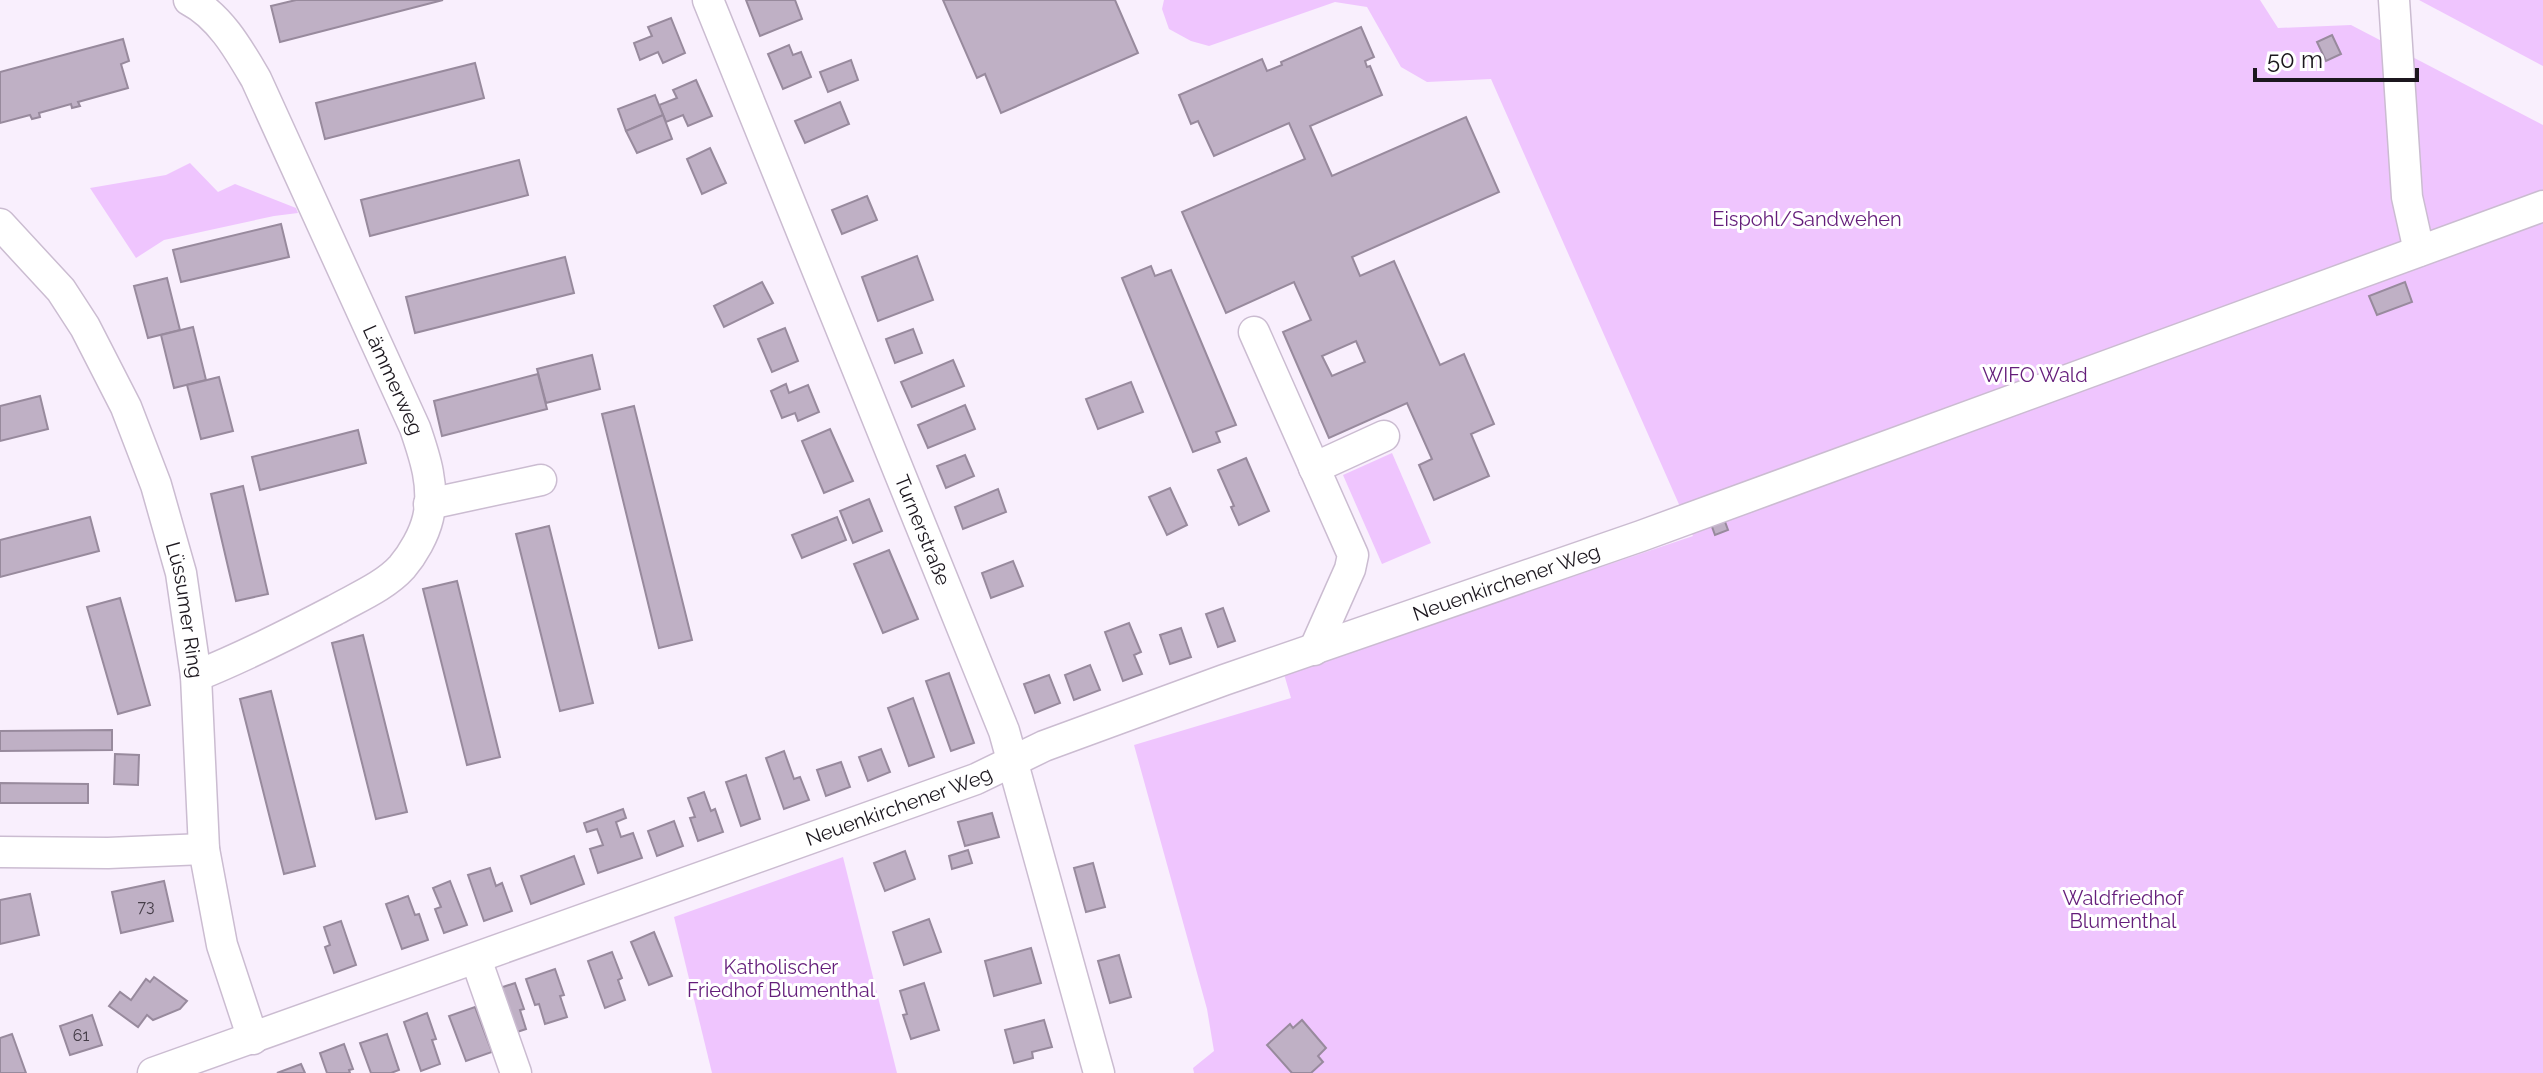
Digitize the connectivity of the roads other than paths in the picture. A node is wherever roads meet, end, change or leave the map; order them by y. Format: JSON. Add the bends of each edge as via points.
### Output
{"nodes":[{"id":1,"x":189,"y":0,"type":"edge"},
{"id":2,"x":708,"y":0,"type":"edge"},
{"id":3,"x":2394,"y":0,"type":"edge"},
{"id":4,"x":2543,"y":206,"type":"edge"},
{"id":5,"x":0,"y":224,"type":"edge"},
{"id":6,"x":2419,"y":251,"type":"junction"},
{"id":7,"x":1254,"y":332,"type":"dead end"},
{"id":8,"x":1384,"y":436,"type":"dead end"},
{"id":9,"x":1314,"y":468,"type":"junction"},
{"id":10,"x":541,"y":480,"type":"dead end"},
{"id":11,"x":429,"y":504,"type":"junction"},
{"id":12,"x":1314,"y":650,"type":"junction"},
{"id":13,"x":196,"y":676,"type":"junction"},
{"id":14,"x":1014,"y":760,"type":"junction"},
{"id":15,"x":204,"y":849,"type":"junction"},
{"id":16,"x":0,"y":852,"type":"edge"},
{"id":17,"x":476,"y":959,"type":"junction"},
{"id":18,"x":253,"y":1039,"type":"junction"},
{"id":19,"x":153,"y":1073,"type":"edge"},
{"id":20,"x":516,"y":1073,"type":"edge"},
{"id":21,"x":1099,"y":1073,"type":"edge"}],
"edges":[{"from":1,"to":11,"type":"street","name":"Lämmerweg","via":[[214,18],[256,79],[415,428],[426,459]]},
{"from":2,"to":14,"type":"street","name":"Turnerstraße"},
{"from":3,"to":6,"type":"street","via":[[2407,197]]},
{"from":4,"to":6,"type":"street","name":"Neuenkirchener Weg"},
{"from":5,"to":13,"type":"street","name":"Lüssumer Ring","via":[[61,290],[126,407],[181,573]]},
{"from":6,"to":12,"type":"street","name":"Neuenkirchener Weg"},
{"from":7,"to":9,"type":"street"},
{"from":8,"to":9,"type":"street"},
{"from":9,"to":12,"type":"street","via":[[1353,555]]},
{"from":10,"to":11,"type":"street"},
{"from":11,"to":13,"type":"street","name":"Lämmerweg","via":[[416,546],[400,569],[363,595],[261,649]]},
{"from":12,"to":14,"type":"street","name":"Neuenkirchener Weg"},
{"from":13,"to":15,"type":"street","name":"Lüssumer Ring"},
{"from":14,"to":17,"type":"street","name":"Neuenkirchener Weg","via":[[976,779]]},
{"from":14,"to":21,"type":"street","name":"Turnerstraße"},
{"from":15,"to":16,"type":"street"},
{"from":15,"to":18,"type":"street","name":"Lüssumer Ring","via":[[222,945]]},
{"from":17,"to":18,"type":"street","name":"Neuenkirchener Weg"},
{"from":17,"to":20,"type":"street"},
{"from":18,"to":19,"type":"street","name":"Neuenkirchener Weg"}]}
